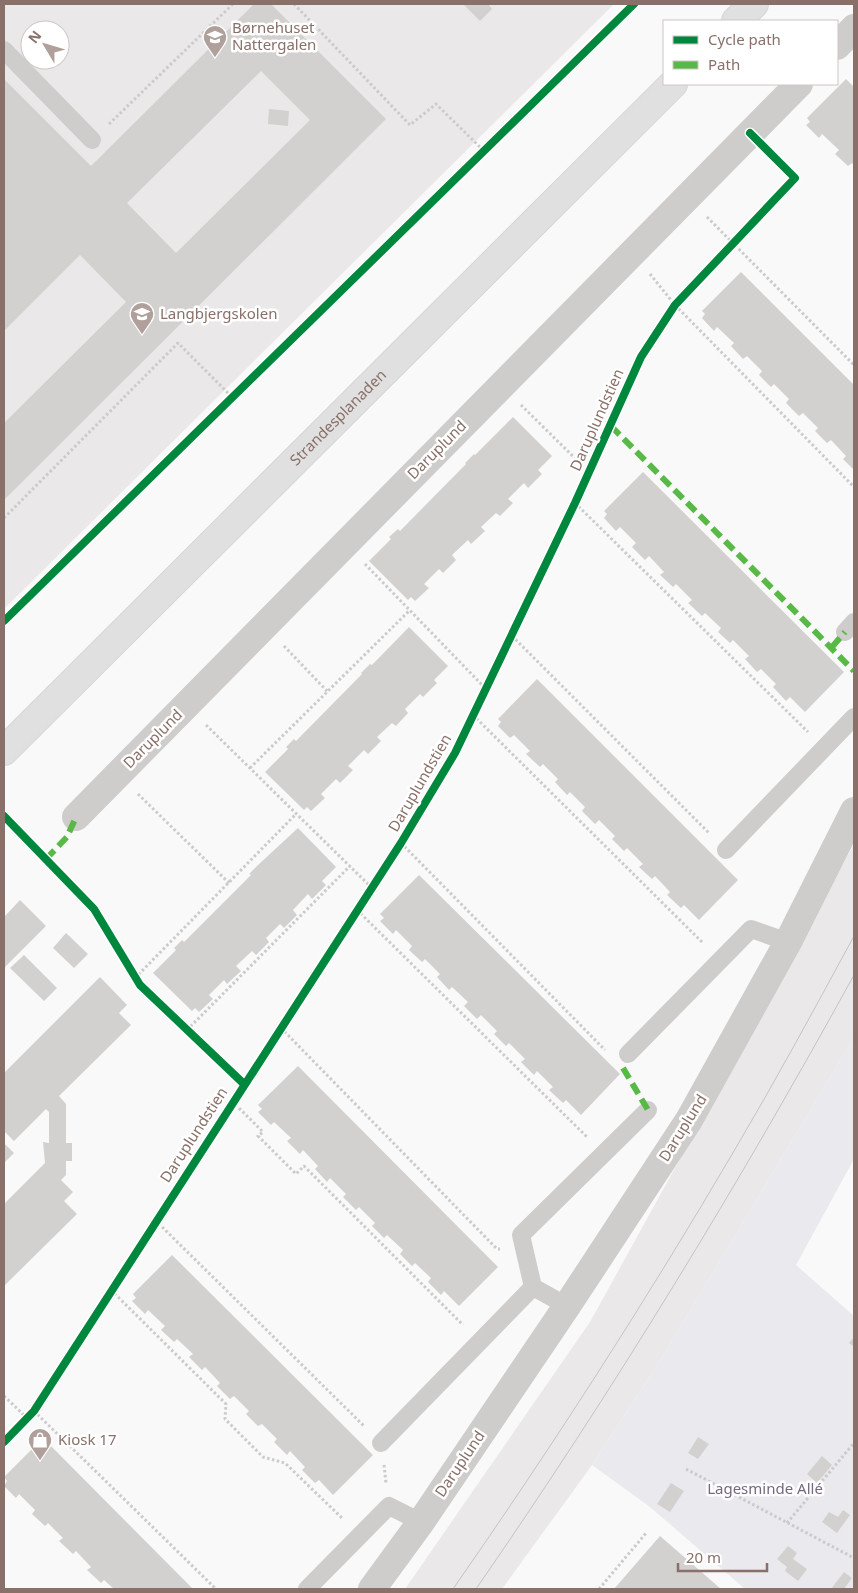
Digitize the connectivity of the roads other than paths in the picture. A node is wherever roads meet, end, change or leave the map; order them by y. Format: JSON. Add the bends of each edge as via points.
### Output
{"nodes":[{"id":1,"x":754,"y":4,"type":"edge"},
{"id":2,"x":737,"y":20,"type":"edge"},
{"id":3,"x":854,"y":28,"type":"edge"},
{"id":4,"x":838,"y":45,"type":"edge"},
{"id":5,"x":4,"y":50,"type":"edge"},
{"id":6,"x":672,"y":85,"type":"edge"},
{"id":7,"x":798,"y":85,"type":"edge"},
{"id":8,"x":92,"y":140,"type":"road end"},
{"id":9,"x":854,"y":717,"type":"edge"},
{"id":10,"x":4,"y":751,"type":"edge"},
{"id":11,"x":854,"y":811,"type":"edge"},
{"id":12,"x":76,"y":817,"type":"dead end"},
{"id":13,"x":726,"y":850,"type":"road end"},
{"id":14,"x":788,"y":942,"type":"junction"},
{"id":15,"x":628,"y":1054,"type":"road end"},
{"id":16,"x":648,"y":1110,"type":"dead end"},
{"id":17,"x":533,"y":1287,"type":"junction"},
{"id":18,"x":567,"y":1306,"type":"junction"},
{"id":19,"x":381,"y":1443,"type":"road end"},
{"id":20,"x":421,"y":1522,"type":"junction"},
{"id":21,"x":307,"y":1589,"type":"edge"},
{"id":22,"x":372,"y":1589,"type":"edge"}],
"edges":[{"from":1,"to":2,"type":"street"},
{"from":3,"to":4,"type":"street"},
{"from":5,"to":8,"type":"lane"},
{"from":6,"to":10,"type":"street","name":"Strandesplanaden"},
{"from":7,"to":12,"type":"street","name":"Daruplund"},
{"from":9,"to":13,"type":"lane"},
{"from":11,"to":14,"type":"street","name":"Daruplund"},
{"from":14,"to":15,"type":"lane","via":[[751,929]]},
{"from":14,"to":18,"type":"street","name":"Daruplund","via":[[689,1120]]},
{"from":16,"to":17,"type":"lane","via":[[521,1235]]},
{"from":17,"to":18,"type":"lane"},
{"from":17,"to":19,"type":"lane"},
{"from":18,"to":20,"type":"street","name":"Daruplund"},
{"from":20,"to":21,"type":"lane","via":[[389,1506]]},
{"from":20,"to":22,"type":"street","name":"Daruplund"}]}
